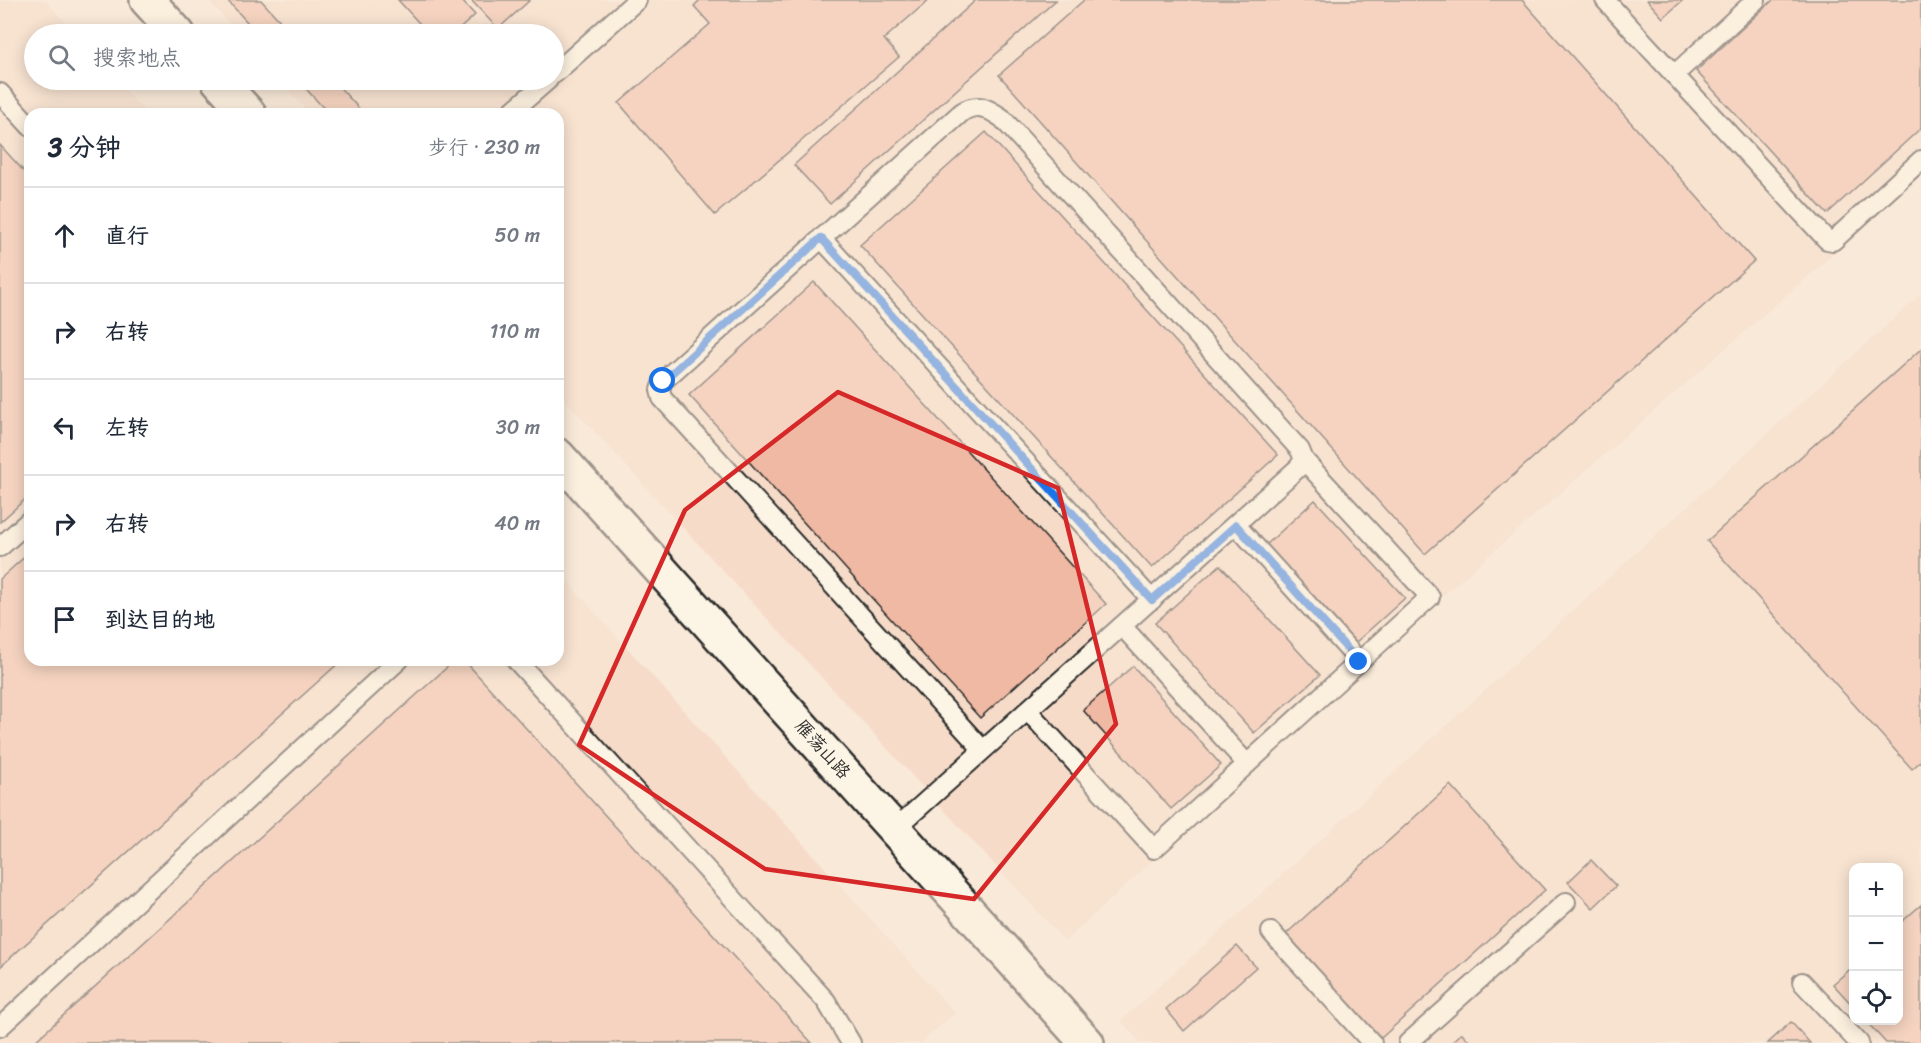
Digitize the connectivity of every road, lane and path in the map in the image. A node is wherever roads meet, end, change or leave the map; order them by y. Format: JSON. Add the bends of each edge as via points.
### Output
{"nodes":[{"id":1,"x":147,"y":0,"type":"edge"},
{"id":2,"x":637,"y":0,"type":"edge"},
{"id":3,"x":1605,"y":0,"type":"edge"},
{"id":4,"x":1756,"y":0,"type":"edge"},
{"id":5,"x":169,"y":24,"type":"edge"},
{"id":6,"x":564,"y":65,"type":"edge"},
{"id":7,"x":1674,"y":75,"type":"junction"},
{"id":8,"x":537,"y":90,"type":"edge"},
{"id":9,"x":4,"y":104,"type":"edge"},
{"id":10,"x":516,"y":108,"type":"edge"},
{"id":11,"x":24,"y":121,"type":"edge"},
{"id":12,"x":1921,"y":160,"type":"edge"},
{"id":13,"x":821,"y":238,"type":"junction"},
{"id":14,"x":1304,"y":460,"type":"junction"},
{"id":15,"x":564,"y":463,"type":"edge"},
{"id":16,"x":24,"y":525,"type":"edge"},
{"id":17,"x":1236,"y":525,"type":"junction"},
{"id":18,"x":0,"y":547,"type":"edge"},
{"id":19,"x":1152,"y":600,"type":"junction"},
{"id":20,"x":1122,"y":626,"type":"junction"},
{"id":21,"x":1359,"y":662,"type":"junction"},
{"id":22,"x":392,"y":666,"type":"edge"},
{"id":23,"x":521,"y":666,"type":"edge"},
{"id":24,"x":1028,"y":711,"type":"junction"},
{"id":25,"x":983,"y":750,"type":"junction"},
{"id":26,"x":1247,"y":764,"type":"junction"},
{"id":27,"x":895,"y":829,"type":"junction"},
{"id":28,"x":1566,"y":902,"type":"dead end"},
{"id":29,"x":1271,"y":932,"type":"dead end"},
{"id":30,"x":1802,"y":982,"type":"dead end"},
{"id":31,"x":0,"y":1027,"type":"edge"},
{"id":32,"x":851,"y":1043,"type":"edge"},
{"id":33,"x":1087,"y":1043,"type":"edge"},
{"id":34,"x":1372,"y":1043,"type":"edge"},
{"id":35,"x":1408,"y":1043,"type":"edge"},
{"id":36,"x":1859,"y":1043,"type":"edge"}],
"edges":[{"from":1,"to":5,"type":"street"},
{"from":2,"to":6,"type":"lane"},
{"from":3,"to":7,"type":"lane"},
{"from":4,"to":7,"type":"lane"},
{"from":7,"to":12,"type":"lane","via":[[1827,240],[1833,241]]},
{"from":8,"to":10,"type":"lane"},
{"from":9,"to":11,"type":"lane"},
{"from":13,"to":14,"type":"lane","via":[[962,112],[972,106],[986,107],[1002,118],[1300,450]]},
{"from":13,"to":19,"type":"lane"},
{"from":13,"to":25,"type":"lane","via":[[663,381],[662,398]]},
{"from":14,"to":17,"type":"lane"},
{"from":14,"to":21,"type":"lane","via":[[1430,597]]},
{"from":15,"to":27,"type":"street","name":"雁荡山路"},
{"from":16,"to":18,"type":"lane"},
{"from":17,"to":19,"type":"lane"},
{"from":17,"to":21,"type":"lane"},
{"from":19,"to":20,"type":"lane"},
{"from":20,"to":24,"type":"lane"},
{"from":20,"to":26,"type":"lane"},
{"from":21,"to":26,"type":"lane"},
{"from":22,"to":31,"type":"lane"},
{"from":23,"to":32,"type":"lane","via":[[826,1001]]},
{"from":24,"to":25,"type":"lane"},
{"from":24,"to":26,"type":"lane","via":[[1154,849]]},
{"from":25,"to":27,"type":"lane"},
{"from":27,"to":33,"type":"street","name":"雁荡山路"},
{"from":28,"to":35,"type":"lane"},
{"from":29,"to":34,"type":"lane"},
{"from":30,"to":36,"type":"lane"}]}
